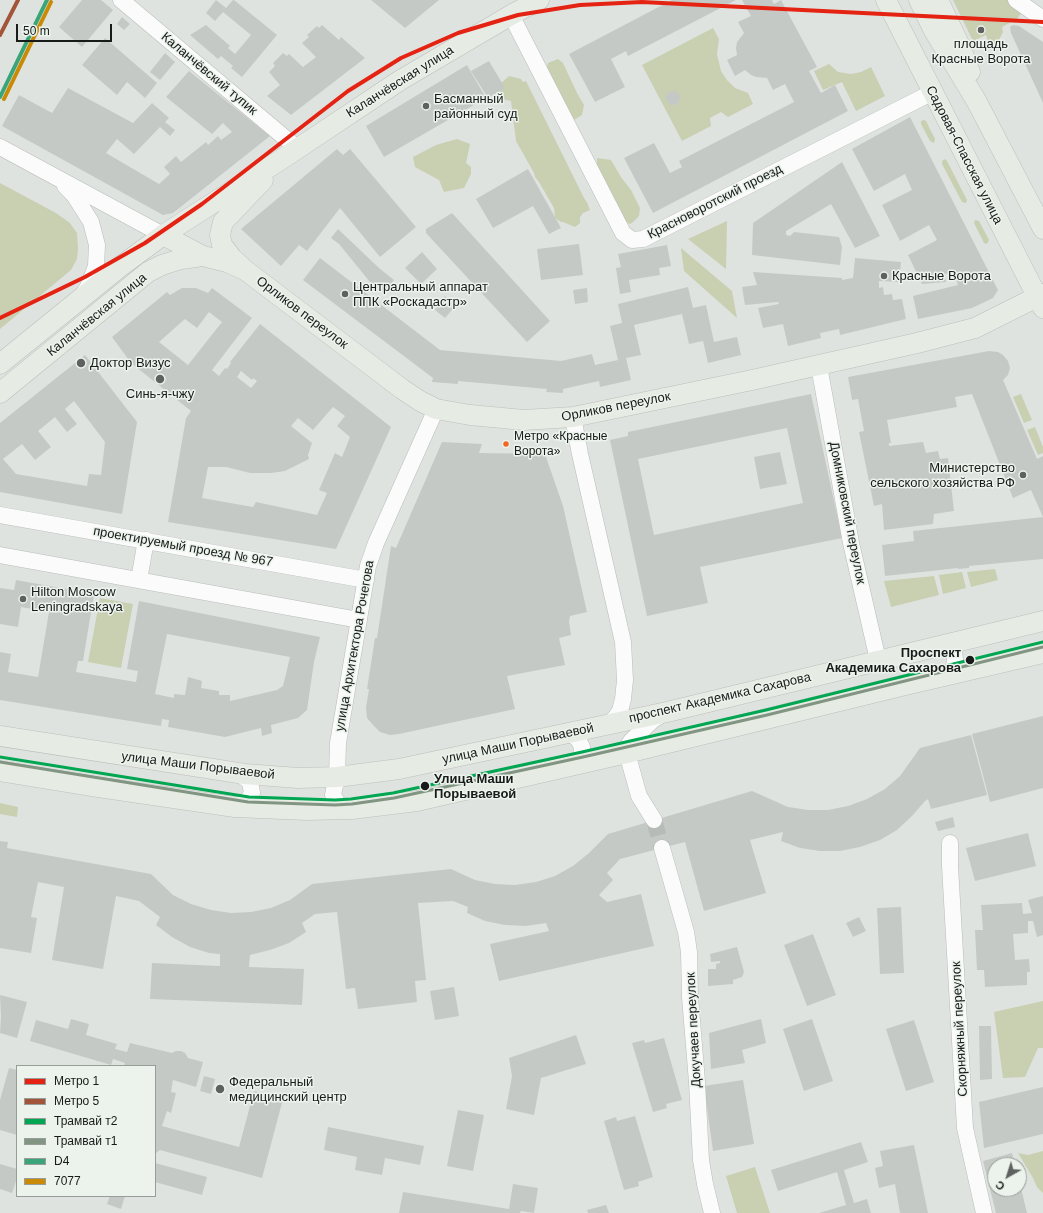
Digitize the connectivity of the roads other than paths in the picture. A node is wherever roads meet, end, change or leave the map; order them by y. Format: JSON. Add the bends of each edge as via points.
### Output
{"nodes":[{"id":1,"x":121,"y":0,"type":"edge"},
{"id":2,"x":539,"y":0,"type":"edge"},
{"id":3,"x":886,"y":0,"type":"edge"},
{"id":4,"x":919,"y":0,"type":"edge"},
{"id":5,"x":938,"y":0,"type":"edge"},
{"id":6,"x":1016,"y":0,"type":"edge"},
{"id":7,"x":508,"y":7,"type":"edge"},
{"id":8,"x":1043,"y":19,"type":"edge"},
{"id":9,"x":933,"y":92,"type":"junction"},
{"id":10,"x":977,"y":102,"type":"junction"},
{"id":11,"x":2,"y":149,"type":"edge"},
{"id":12,"x":291,"y":153,"type":"junction"},
{"id":13,"x":55,"y":177,"type":"junction"},
{"id":14,"x":1043,"y":230,"type":"edge"},
{"id":15,"x":164,"y":235,"type":"junction"},
{"id":16,"x":203,"y":256,"type":"junction"},
{"id":17,"x":245,"y":270,"type":"junction"},
{"id":18,"x":82,"y":297,"type":"junction"},
{"id":19,"x":1041,"y":300,"type":"edge"},
{"id":20,"x":0,"y":364,"type":"edge"},
{"id":21,"x":819,"y":366,"type":"junction"},
{"id":22,"x":0,"y":393,"type":"edge"},
{"id":23,"x":436,"y":409,"type":"junction"},
{"id":24,"x":573,"y":417,"type":"junction"},
{"id":25,"x":0,"y":515,"type":"edge"},
{"id":26,"x":146,"y":540,"type":"junction"},
{"id":27,"x":0,"y":555,"type":"edge"},
{"id":28,"x":139,"y":580,"type":"junction"},
{"id":29,"x":366,"y":580,"type":"junction"},
{"id":30,"x":359,"y":620,"type":"junction"},
{"id":31,"x":1043,"y":621,"type":"edge"},
{"id":32,"x":935,"y":646,"type":"junction"},
{"id":33,"x":1043,"y":653,"type":"edge"},
{"id":34,"x":878,"y":660,"type":"junction"},
{"id":35,"x":944,"y":676,"type":"junction"},
{"id":36,"x":667,"y":712,"type":"junction"},
{"id":37,"x":608,"y":725,"type":"junction"},
{"id":38,"x":565,"y":734,"type":"junction"},
{"id":39,"x":0,"y":736,"type":"edge"},
{"id":40,"x":627,"y":753,"type":"junction"},
{"id":41,"x":570,"y":766,"type":"junction"},
{"id":42,"x":0,"y":771,"type":"edge"},
{"id":43,"x":239,"y":774,"type":"junction"},
{"id":44,"x":342,"y":776,"type":"junction"},
{"id":45,"x":235,"y":807,"type":"junction"},
{"id":46,"x":352,"y":809,"type":"junction"},
{"id":47,"x":654,"y":820,"type":"tunnel mouth"},
{"id":48,"x":950,"y":843,"type":"dead end"},
{"id":49,"x":662,"y":848,"type":"tunnel mouth"},
{"id":50,"x":712,"y":1213,"type":"edge"},
{"id":51,"x":984,"y":1213,"type":"edge"}],
"edges":[{"from":1,"to":12,"type":"street","name":"Каланчёвский тупик"},
{"from":2,"to":7,"type":"main road","name":"Каланчёвская улица"},
{"from":3,"to":9,"type":"main road","name":"Садовая-Спасская улица"},
{"from":4,"to":10,"type":"main road","via":[[933,29]]},
{"from":5,"to":10,"type":"main road","via":[[960,46]]},
{"from":6,"to":8,"type":"street"},
{"from":7,"to":9,"type":"street","name":"Красноворотский проезд","via":[[623,233],[632,240],[663,229]]},
{"from":7,"to":12,"type":"main road","name":"Каланчёвская улица"},
{"from":9,"to":19,"type":"main road","name":"Садовая-Спасская улица"},
{"from":10,"to":14,"type":"main road"},
{"from":11,"to":13,"type":"street"},
{"from":12,"to":15,"type":"main road","name":"Каланчёвская улица"},
{"from":12,"to":17,"type":"main road","name":"Каланчёвская улица","via":[[223,222],[220,235],[222,245]]},
{"from":13,"to":15,"type":"street"},
{"from":13,"to":18,"type":"street","via":[[74,195],[95,233],[96,266]]},
{"from":15,"to":16,"type":"main road","name":"Орликов переулок"},
{"from":15,"to":18,"type":"main road","name":"Каланчёвская улица"},
{"from":16,"to":17,"type":"main road","name":"Орликов переулок"},
{"from":16,"to":22,"type":"main road","name":"Каланчёвская улица","via":[[181,259],[148,272]]},
{"from":17,"to":23,"type":"main road","name":"Орликов переулок","via":[[402,389]]},
{"from":18,"to":20,"type":"main road","name":"Каланчёвская улица"},
{"from":19,"to":21,"type":"main road","name":"Орликов переулок","via":[[976,328]]},
{"from":21,"to":24,"type":"main road","name":"Орликов переулок"},
{"from":21,"to":34,"type":"street","name":"Домниковский переулок","via":[[851,543]]},
{"from":23,"to":24,"type":"main road","name":"Орликов переулок","via":[[524,420]]},
{"from":23,"to":29,"type":"street","name":"улица Архитектора Рочегова","via":[[376,543]]},
{"from":24,"to":37,"type":"street","via":[[623,642],[623,699],[616,718]]},
{"from":25,"to":26,"type":"street","name":"проектируемый проезд № 967"},
{"from":26,"to":28,"type":"street"},
{"from":26,"to":29,"type":"street","name":"проектируемый проезд № 967"},
{"from":27,"to":28,"type":"street"},
{"from":28,"to":30,"type":"street"},
{"from":29,"to":30,"type":"street","name":"улица Архитектора Рочегова"},
{"from":30,"to":44,"type":"street","name":"улица Архитектора Рочегова","via":[[338,743]]},
{"from":31,"to":32,"type":"main road","name":"проспект Академика Сахарова"},
{"from":32,"to":34,"type":"main road","name":"проспект Академика Сахарова"},
{"from":32,"to":35,"type":"street","via":[[948,648],[954,654],[954,668]]},
{"from":33,"to":35,"type":"main road"},
{"from":34,"to":36,"type":"main road","name":"проспект Академика Сахарова"},
{"from":35,"to":40,"type":"main road"},
{"from":36,"to":37,"type":"main road","name":"проспект Академика Сахарова"},
{"from":36,"to":40,"type":"street","via":[[635,737],[628,746]]},
{"from":37,"to":38,"type":"main road","name":"улица Маши Порываевой"},
{"from":38,"to":41,"type":"street","via":[[574,736],[582,747],[581,757]]},
{"from":38,"to":44,"type":"main road","name":"улица Маши Порываевой","via":[[399,769]]},
{"from":39,"to":43,"type":"main road","name":"улица Маши Порываевой"},
{"from":40,"to":41,"type":"main road"},
{"from":40,"to":47,"type":"street","via":[[639,796]]},
{"from":41,"to":46,"type":"main road","via":[[417,801]]},
{"from":42,"to":45,"type":"main road"},
{"from":43,"to":44,"type":"main road","name":"улица Маши Порываевой","via":[[298,778]]},
{"from":43,"to":45,"type":"street","via":[[250,782],[252,793],[247,801]]},
{"from":44,"to":46,"type":"street","via":[[333,790],[333,795],[342,807]]},
{"from":45,"to":46,"type":"main road"},
{"from":48,"to":51,"type":"street","name":"Скорняжный переулок","via":[[965,1128]]},
{"from":49,"to":50,"type":"street","name":"Докучаев переулок","via":[[686,932],[689,952],[701,1160]]}]}
